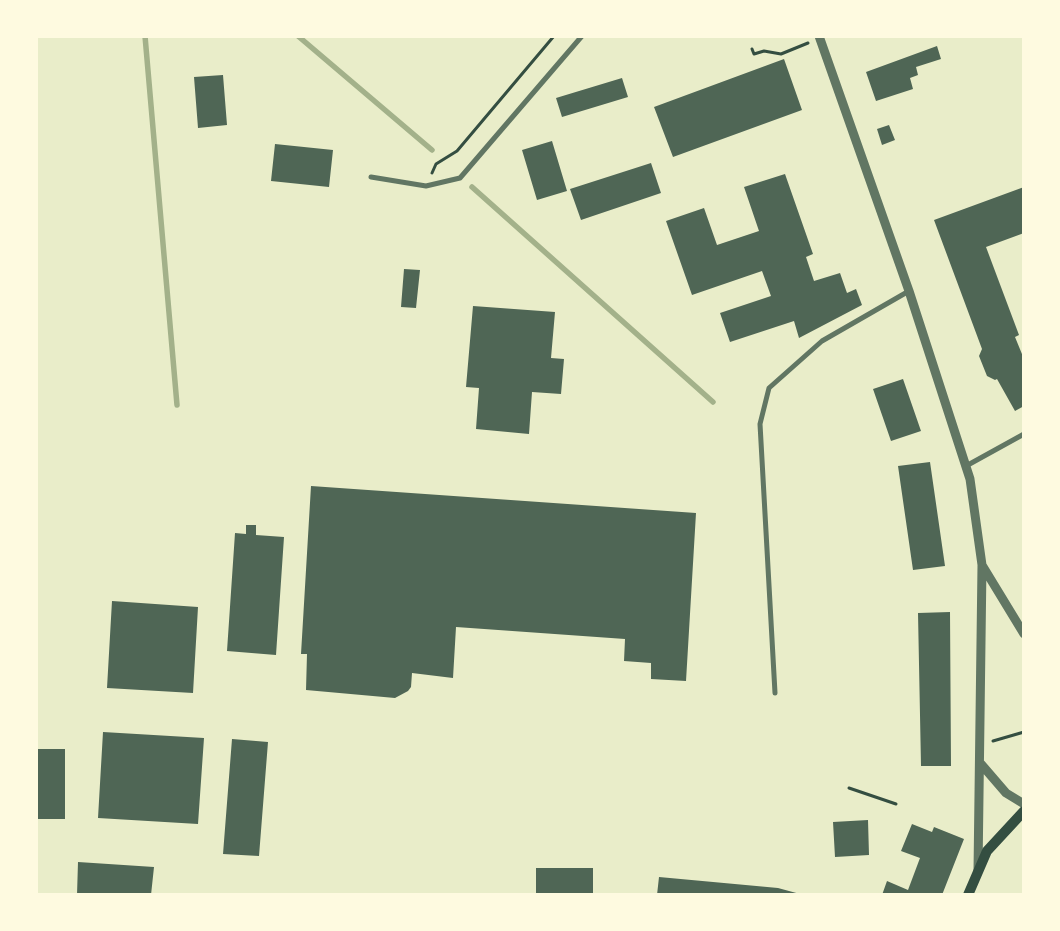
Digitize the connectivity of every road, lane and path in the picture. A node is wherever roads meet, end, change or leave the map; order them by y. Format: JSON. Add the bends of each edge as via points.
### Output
{"nodes":[{"id":1,"x":554,"y":36,"type":"edge"},
{"id":2,"x":582,"y":36,"type":"edge"},
{"id":3,"x":820,"y":37,"type":"edge"},
{"id":4,"x":752,"y":49,"type":"dead end"},
{"id":5,"x":371,"y":177,"type":"dead end"},
{"id":6,"x":426,"y":186,"type":"junction"},
{"id":7,"x":909,"y":291,"type":"junction"},
{"id":8,"x":1024,"y":434,"type":"edge"},
{"id":9,"x":966,"y":466,"type":"junction"},
{"id":10,"x":982,"y":565,"type":"junction"},
{"id":11,"x":1024,"y":634,"type":"edge"},
{"id":12,"x":775,"y":693,"type":"dead end"},
{"id":13,"x":1024,"y":732,"type":"edge"},
{"id":14,"x":980,"y":743,"type":"junction"},
{"id":15,"x":981,"y":764,"type":"junction"},
{"id":16,"x":849,"y":788,"type":"dead end"},
{"id":17,"x":896,"y":804,"type":"dead end"},
{"id":18,"x":1024,"y":804,"type":"edge"},
{"id":19,"x":1024,"y":811,"type":"edge"},
{"id":20,"x":978,"y":871,"type":"junction"},
{"id":21,"x":968,"y":895,"type":"edge"}],
"edges":[{"from":1,"to":6,"type":"path","via":[[457,151],[436,164]]},
{"from":2,"to":6,"type":"street","via":[[460,178]]},
{"from":3,"to":4,"type":"path","via":[[781,54],[764,51],[754,54]]},
{"from":3,"to":7,"type":"street"},
{"from":5,"to":6,"type":"street"},
{"from":7,"to":9,"type":"street"},
{"from":7,"to":12,"type":"street","via":[[822,341],[769,388],[760,424]]},
{"from":8,"to":9,"type":"street"},
{"from":9,"to":10,"type":"street"},
{"from":10,"to":11,"type":"street"},
{"from":10,"to":14,"type":"street"},
{"from":13,"to":14,"type":"path"},
{"from":14,"to":15,"type":"street"},
{"from":15,"to":18,"type":"street","via":[[1006,793]]},
{"from":15,"to":20,"type":"street"},
{"from":16,"to":17,"type":"path"},
{"from":19,"to":20,"type":"main road","via":[[987,850]]},
{"from":20,"to":21,"type":"main road"}]}
